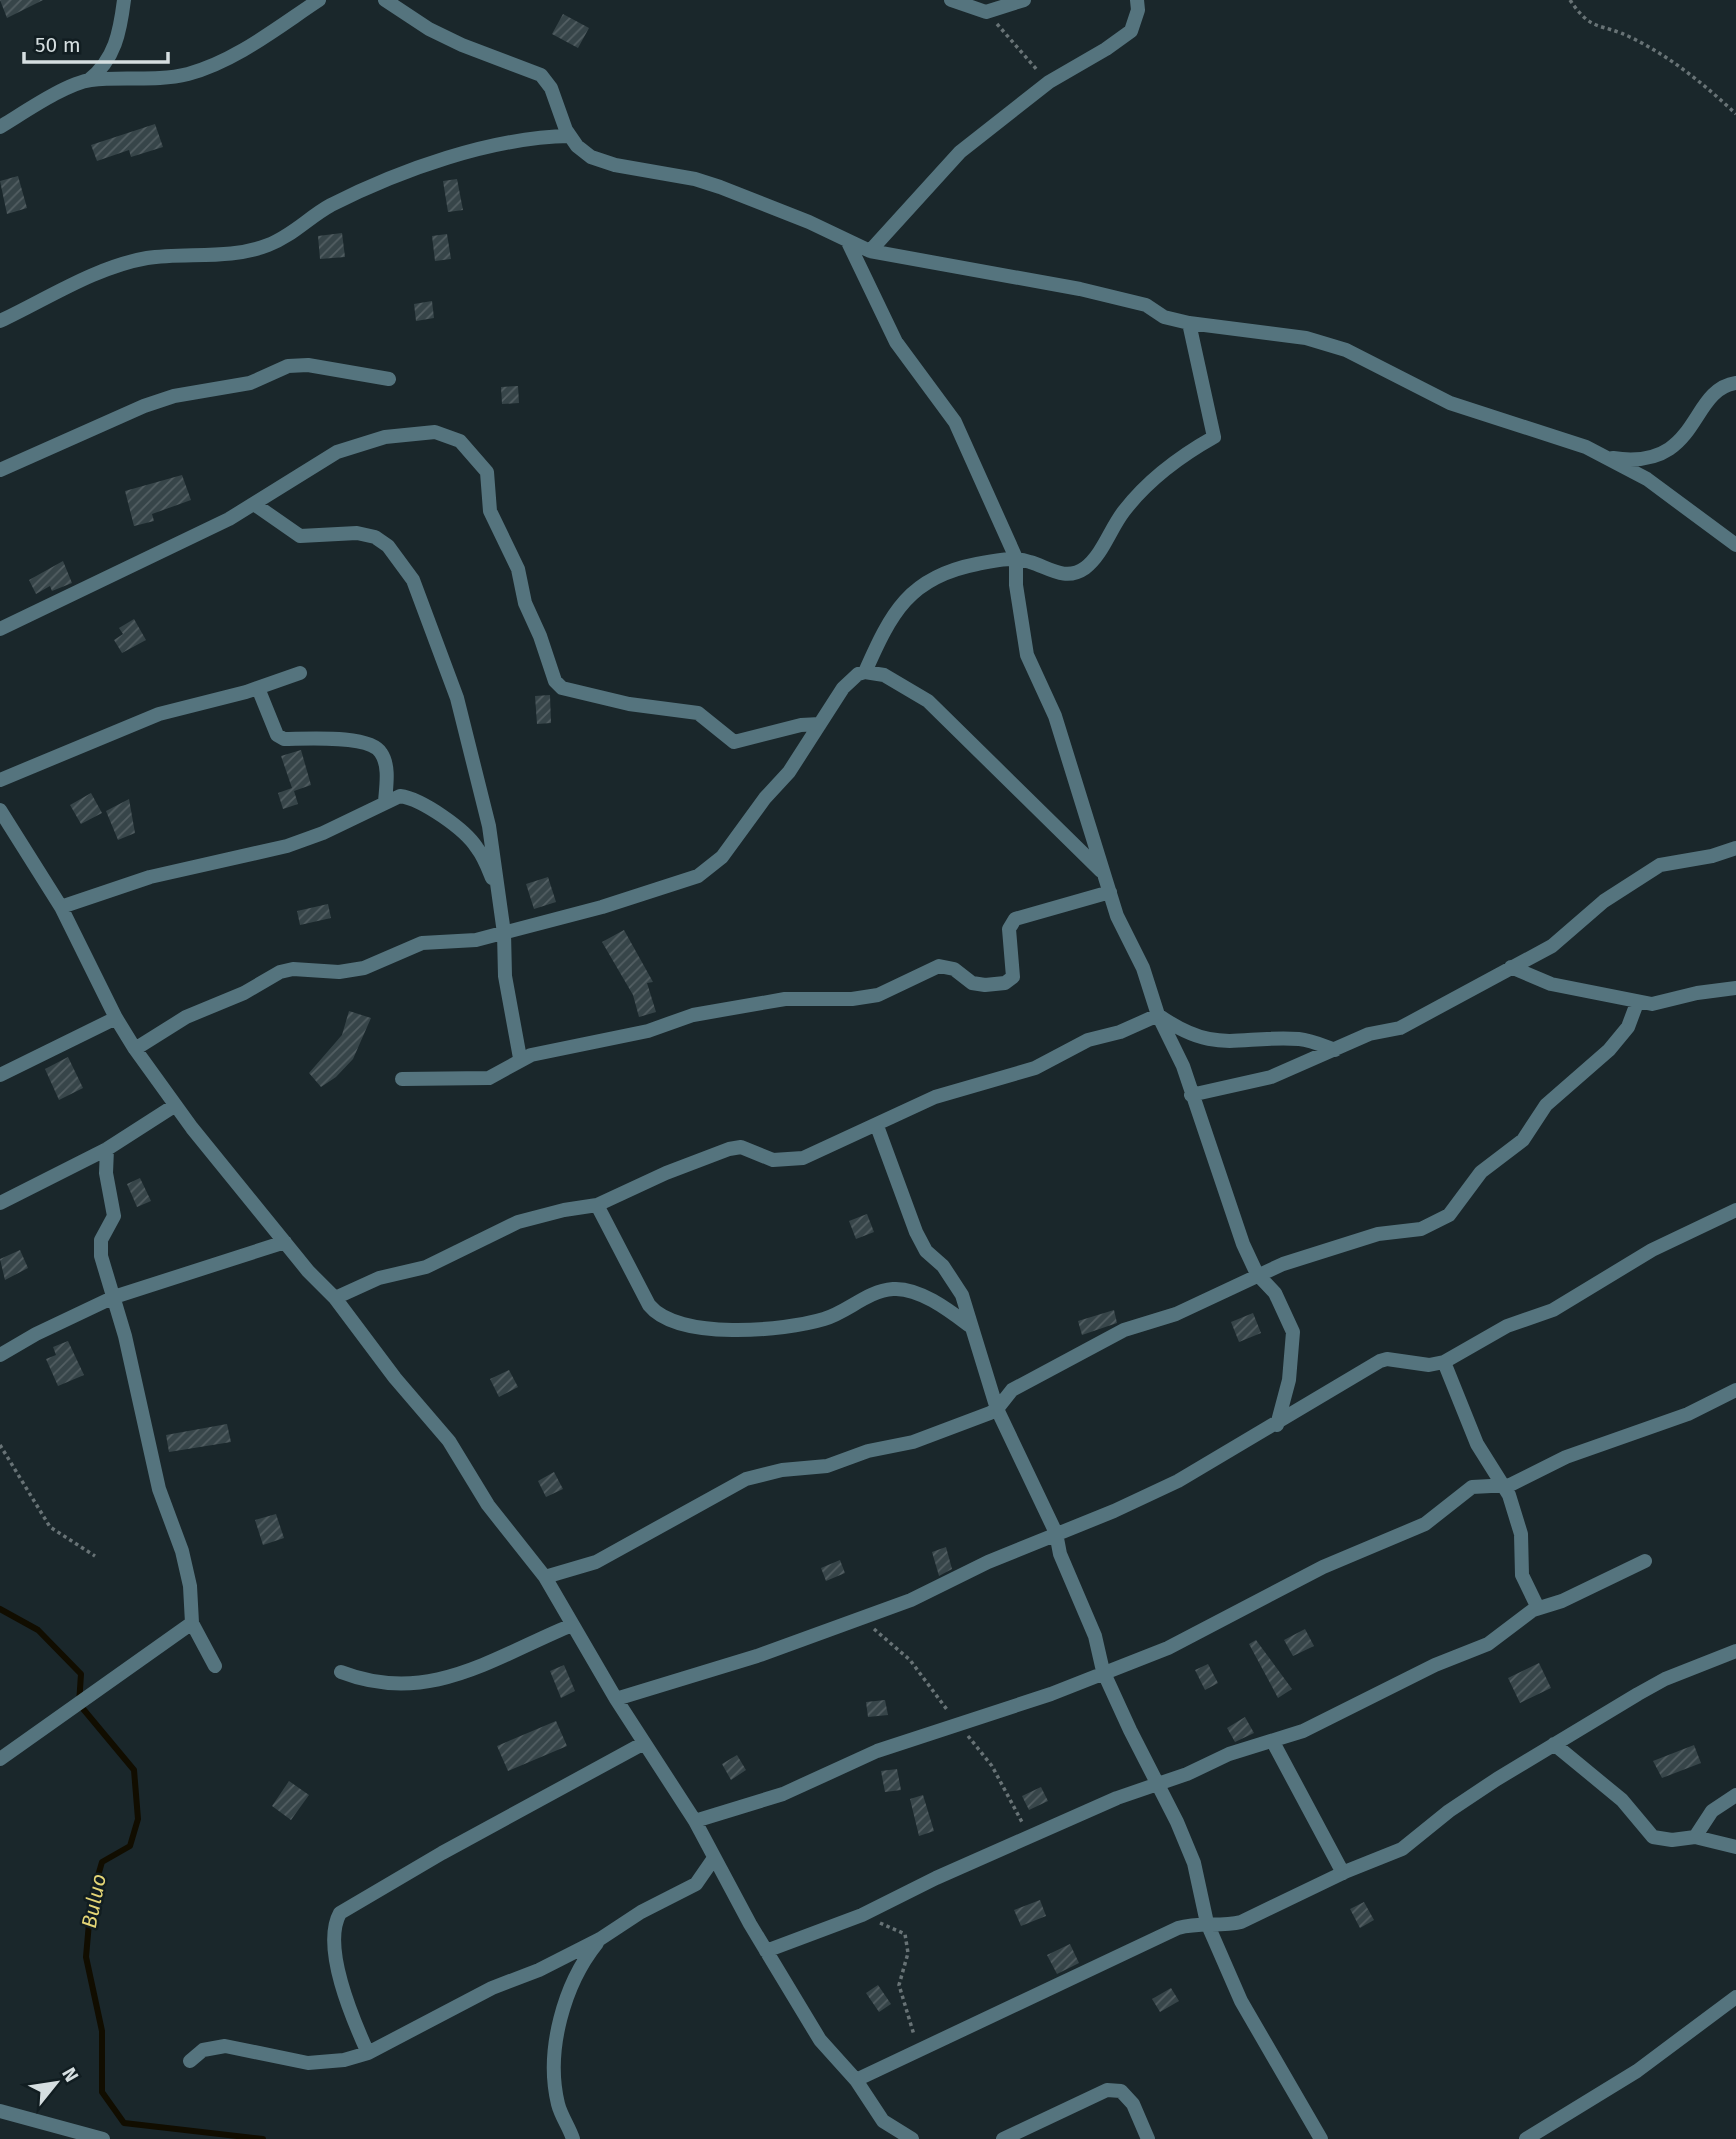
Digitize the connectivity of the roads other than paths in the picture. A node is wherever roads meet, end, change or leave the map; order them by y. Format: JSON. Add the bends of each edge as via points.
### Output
{"nodes":[{"id":1,"x":124,"y":0,"type":"edge"},
{"id":2,"x":319,"y":0,"type":"edge"},
{"id":3,"x":385,"y":0,"type":"edge"},
{"id":4,"x":951,"y":0,"type":"edge"},
{"id":5,"x":1024,"y":0,"type":"edge"},
{"id":6,"x":1137,"y":0,"type":"edge"},
{"id":7,"x":89,"y":80,"type":"junction"},
{"id":8,"x":0,"y":127,"type":"edge"},
{"id":9,"x":570,"y":136,"type":"junction"},
{"id":10,"x":847,"y":240,"type":"junction"},
{"id":11,"x":870,"y":251,"type":"junction"},
{"id":12,"x":0,"y":321,"type":"edge"},
{"id":13,"x":1189,"y":323,"type":"junction"},
{"id":14,"x":389,"y":379,"type":"dead end"},
{"id":15,"x":1736,"y":383,"type":"edge"},
{"id":16,"x":1605,"y":457,"type":"junction"},
{"id":17,"x":0,"y":470,"type":"edge"},
{"id":18,"x":254,"y":504,"type":"junction"},
{"id":19,"x":1736,"y":545,"type":"edge"},
{"id":20,"x":1016,"y":558,"type":"junction"},
{"id":21,"x":0,"y":629,"type":"edge"},
{"id":22,"x":866,"y":672,"type":"junction"},
{"id":23,"x":300,"y":673,"type":"dead end"},
{"id":24,"x":258,"y":688,"type":"junction"},
{"id":25,"x":820,"y":724,"type":"junction"},
{"id":26,"x":0,"y":780,"type":"edge"},
{"id":27,"x":385,"y":802,"type":"junction"},
{"id":28,"x":0,"y":810,"type":"edge"},
{"id":29,"x":1736,"y":848,"type":"edge"},
{"id":30,"x":1104,"y":874,"type":"junction"},
{"id":31,"x":1110,"y":892,"type":"junction"},
{"id":32,"x":499,"y":899,"type":"junction"},
{"id":33,"x":61,"y":906,"type":"junction"},
{"id":34,"x":504,"y":933,"type":"junction"},
{"id":35,"x":1511,"y":967,"type":"junction"},
{"id":36,"x":1736,"y":988,"type":"edge"},
{"id":37,"x":1637,"y":1003,"type":"junction"},
{"id":38,"x":1158,"y":1015,"type":"junction"},
{"id":39,"x":116,"y":1018,"type":"junction"},
{"id":40,"x":135,"y":1049,"type":"junction"},
{"id":41,"x":1335,"y":1050,"type":"junction"},
{"id":42,"x":520,"y":1058,"type":"junction"},
{"id":43,"x":0,"y":1074,"type":"edge"},
{"id":44,"x":402,"y":1079,"type":"dead end"},
{"id":45,"x":1191,"y":1094,"type":"junction"},
{"id":46,"x":174,"y":1106,"type":"junction"},
{"id":47,"x":877,"y":1126,"type":"junction"},
{"id":48,"x":107,"y":1149,"type":"junction"},
{"id":49,"x":0,"y":1203,"type":"edge"},
{"id":50,"x":597,"y":1205,"type":"junction"},
{"id":51,"x":1736,"y":1210,"type":"edge"},
{"id":52,"x":285,"y":1242,"type":"junction"},
{"id":53,"x":1257,"y":1274,"type":"junction"},
{"id":54,"x":114,"y":1297,"type":"junction"},
{"id":55,"x":335,"y":1298,"type":"junction"},
{"id":56,"x":970,"y":1325,"type":"junction"},
{"id":57,"x":0,"y":1354,"type":"edge"},
{"id":58,"x":1444,"y":1362,"type":"junction"},
{"id":59,"x":1736,"y":1390,"type":"edge"},
{"id":60,"x":997,"y":1409,"type":"junction"},
{"id":61,"x":1277,"y":1425,"type":"junction"},
{"id":62,"x":1504,"y":1486,"type":"junction"},
{"id":63,"x":1056,"y":1532,"type":"junction"},
{"id":64,"x":1645,"y":1561,"type":"dead end"},
{"id":65,"x":544,"y":1577,"type":"junction"},
{"id":66,"x":1538,"y":1608,"type":"junction"},
{"id":67,"x":192,"y":1623,"type":"junction"},
{"id":68,"x":572,"y":1625,"type":"junction"},
{"id":69,"x":1736,"y":1651,"type":"edge"},
{"id":70,"x":215,"y":1667,"type":"dead end"},
{"id":71,"x":1103,"y":1671,"type":"junction"},
{"id":72,"x":341,"y":1672,"type":"dead end"},
{"id":73,"x":616,"y":1699,"type":"junction"},
{"id":74,"x":1273,"y":1742,"type":"junction"},
{"id":75,"x":644,"y":1744,"type":"junction"},
{"id":76,"x":1554,"y":1744,"type":"junction"},
{"id":77,"x":0,"y":1759,"type":"edge"},
{"id":78,"x":1157,"y":1782,"type":"junction"},
{"id":79,"x":1736,"y":1795,"type":"edge"},
{"id":80,"x":695,"y":1821,"type":"junction"},
{"id":81,"x":1695,"y":1837,"type":"junction"},
{"id":82,"x":1736,"y":1847,"type":"edge"},
{"id":83,"x":714,"y":1858,"type":"junction"},
{"id":84,"x":1343,"y":1873,"type":"junction"},
{"id":85,"x":1207,"y":1923,"type":"junction"},
{"id":86,"x":600,"y":1939,"type":"junction"},
{"id":87,"x":766,"y":1951,"type":"junction"},
{"id":88,"x":1736,"y":1997,"type":"edge"},
{"id":89,"x":368,"y":2053,"type":"junction"},
{"id":90,"x":190,"y":2061,"type":"dead end"},
{"id":91,"x":856,"y":2080,"type":"junction"},
{"id":92,"x":0,"y":2111,"type":"edge"},
{"id":93,"x":883,"y":2121,"type":"junction"},
{"id":94,"x":103,"y":2139,"type":"edge"},
{"id":95,"x":573,"y":2139,"type":"edge"},
{"id":96,"x":887,"y":2139,"type":"edge"},
{"id":97,"x":912,"y":2139,"type":"edge"},
{"id":98,"x":1003,"y":2139,"type":"edge"},
{"id":99,"x":1148,"y":2139,"type":"edge"},
{"id":100,"x":1321,"y":2139,"type":"edge"},
{"id":101,"x":1526,"y":2139,"type":"edge"}],
"edges":[{"from":1,"to":7,"type":"street","via":[[113,50],[105,67]]},
{"from":2,"to":7,"type":"street","via":[[212,65],[185,74]]},
{"from":3,"to":9,"type":"street","via":[[462,45],[541,75]]},
{"from":4,"to":5,"type":"street","via":[[986,12]]},
{"from":6,"to":11,"type":"street","via":[[1131,31],[1049,82],[960,152]]},
{"from":7,"to":8,"type":"street"},
{"from":9,"to":10,"type":"street","via":[[591,157],[720,187]]},
{"from":9,"to":12,"type":"street","via":[[524,139],[400,175],[324,209],[265,246],[121,264]]},
{"from":10,"to":11,"type":"street"},
{"from":10,"to":20,"type":"street","via":[[897,342],[955,422]]},
{"from":11,"to":13,"type":"street","via":[[1080,289]]},
{"from":13,"to":16,"type":"street","via":[[1306,338],[1346,350],[1450,403]]},
{"from":13,"to":20,"type":"street","via":[[1214,437],[1188,452],[1124,511],[1085,568],[1051,572]]},
{"from":14,"to":17,"type":"street","via":[[308,365],[288,366],[250,383],[144,406]]},
{"from":15,"to":16,"type":"street","via":[[1711,396],[1694,425],[1673,446],[1642,460]]},
{"from":16,"to":19,"type":"street","via":[[1647,479]]},
{"from":18,"to":21,"type":"street"},
{"from":18,"to":25,"type":"street","via":[[337,452],[385,437],[447,434],[471,451],[487,472],[491,511],[517,569],[555,681],[562,688],[629,704],[698,713],[734,742]]},
{"from":18,"to":32,"type":"street","via":[[300,536],[357,533],[375,537],[408,572],[433,629],[466,729],[489,826]]},
{"from":20,"to":22,"type":"street","via":[[964,567],[918,587],[883,630]]},
{"from":20,"to":30,"type":"street","via":[[1027,655],[1055,716]]},
{"from":22,"to":25,"type":"street","via":[[843,688]]},
{"from":22,"to":30,"type":"street","via":[[884,675],[928,701]]},
{"from":23,"to":24,"type":"street"},
{"from":24,"to":26,"type":"street","via":[[159,714]]},
{"from":24,"to":27,"type":"street","via":[[277,735],[375,746],[386,766]]},
{"from":25,"to":34,"type":"street","via":[[789,772],[722,857],[706,870],[614,903]]},
{"from":27,"to":32,"type":"street","via":[[400,796],[411,798],[457,827],[477,847]]},
{"from":27,"to":33,"type":"street","via":[[287,846],[150,877]]},
{"from":28,"to":33,"type":"street"},
{"from":29,"to":35,"type":"street","via":[[1660,865],[1604,901],[1552,946]]},
{"from":30,"to":31,"type":"street"},
{"from":31,"to":38,"type":"street"},
{"from":31,"to":42,"type":"street","via":[[1015,919],[1009,929],[1013,977],[1005,983],[972,983],[954,969],[939,966],[878,995],[746,1005]]},
{"from":32,"to":34,"type":"street"},
{"from":33,"to":39,"type":"street"},
{"from":34,"to":40,"type":"street","via":[[457,944],[422,943],[364,968],[280,972],[186,1017]]},
{"from":34,"to":42,"type":"street","via":[[505,976]]},
{"from":35,"to":37,"type":"street","via":[[1551,984]]},
{"from":35,"to":41,"type":"street","via":[[1400,1028],[1378,1031]]},
{"from":36,"to":37,"type":"street"},
{"from":37,"to":53,"type":"street","via":[[1628,1027],[1609,1049],[1546,1105],[1523,1140],[1481,1172],[1449,1215],[1421,1229],[1378,1234]]},
{"from":38,"to":41,"type":"street","via":[[1186,1033],[1218,1041],[1300,1039]]},
{"from":38,"to":45,"type":"street"},
{"from":38,"to":47,"type":"street","via":[[1088,1040],[1035,1068],[936,1097]]},
{"from":39,"to":40,"type":"street"},
{"from":39,"to":43,"type":"street"},
{"from":40,"to":46,"type":"street"},
{"from":41,"to":45,"type":"street","via":[[1271,1076]]},
{"from":42,"to":44,"type":"street","via":[[489,1078]]},
{"from":45,"to":53,"type":"street","via":[[1236,1227]]},
{"from":46,"to":48,"type":"street"},
{"from":46,"to":52,"type":"street"},
{"from":47,"to":50,"type":"street","via":[[803,1158],[773,1160],[741,1147],[729,1149]]},
{"from":47,"to":56,"type":"street","via":[[916,1232],[926,1251],[952,1277]]},
{"from":48,"to":49,"type":"street"},
{"from":48,"to":54,"type":"street","via":[[114,1216],[101,1240],[101,1256]]},
{"from":50,"to":55,"type":"street","via":[[518,1222],[426,1267],[379,1278]]},
{"from":50,"to":56,"type":"street","via":[[649,1306],[668,1320],[732,1329],[785,1329],[837,1314],[875,1293],[894,1289],[933,1302]]},
{"from":51,"to":58,"type":"street","via":[[1652,1250],[1553,1310],[1507,1326]]},
{"from":52,"to":54,"type":"street"},
{"from":52,"to":55,"type":"street"},
{"from":53,"to":60,"type":"street","via":[[1176,1314],[1124,1330],[1072,1355],[1012,1390]]},
{"from":53,"to":61,"type":"street","via":[[1269,1284],[1293,1332],[1289,1380]]},
{"from":54,"to":57,"type":"street"},
{"from":54,"to":67,"type":"street","via":[[159,1489],[182,1551]]},
{"from":55,"to":65,"type":"street","via":[[395,1378],[433,1419],[488,1505]]},
{"from":56,"to":60,"type":"street"},
{"from":58,"to":61,"type":"street","via":[[1380,1361]]},
{"from":58,"to":62,"type":"street","via":[[1477,1444]]},
{"from":59,"to":62,"type":"street","via":[[1688,1414],[1566,1457]]},
{"from":60,"to":63,"type":"street"},
{"from":60,"to":65,"type":"street","via":[[913,1442],[827,1466],[746,1479],[596,1562]]},
{"from":61,"to":63,"type":"street","via":[[1178,1481]]},
{"from":62,"to":66,"type":"street","via":[[1521,1534],[1522,1575]]},
{"from":62,"to":71,"type":"street","via":[[1472,1487],[1425,1524],[1323,1567],[1168,1648]]},
{"from":63,"to":71,"type":"street","via":[[1060,1554],[1095,1636]]},
{"from":63,"to":73,"type":"street","via":[[911,1600],[757,1656]]},
{"from":64,"to":66,"type":"street"},
{"from":65,"to":68,"type":"street"},
{"from":66,"to":74,"type":"street","via":[[1488,1644]]},
{"from":67,"to":70,"type":"street"},
{"from":67,"to":77,"type":"street"},
{"from":68,"to":72,"type":"street","via":[[443,1679],[413,1685],[381,1684]]},
{"from":68,"to":73,"type":"street"},
{"from":69,"to":76,"type":"street","via":[[1665,1679]]},
{"from":71,"to":78,"type":"street"},
{"from":71,"to":80,"type":"street","via":[[1051,1694],[877,1751],[783,1794]]},
{"from":73,"to":75,"type":"street"},
{"from":74,"to":78,"type":"street"},
{"from":74,"to":84,"type":"street"},
{"from":75,"to":80,"type":"street"},
{"from":75,"to":89,"type":"street","via":[[340,1913],[334,1924],[338,1970]]},
{"from":76,"to":81,"type":"street","via":[[1622,1800],[1653,1837]]},
{"from":76,"to":84,"type":"street","via":[[1471,1796],[1402,1849]]},
{"from":78,"to":85,"type":"street","via":[[1194,1864]]},
{"from":78,"to":87,"type":"street","via":[[862,1915]]},
{"from":79,"to":81,"type":"street","via":[[1712,1811]]},
{"from":80,"to":83,"type":"street"},
{"from":81,"to":82,"type":"street"},
{"from":83,"to":86,"type":"street","via":[[696,1884]]},
{"from":83,"to":87,"type":"street"},
{"from":84,"to":85,"type":"street","via":[[1241,1922]]},
{"from":85,"to":91,"type":"street","via":[[1178,1928]]},
{"from":85,"to":100,"type":"street","via":[[1241,2001]]},
{"from":86,"to":89,"type":"street","via":[[492,1988]]},
{"from":86,"to":95,"type":"street","via":[[571,1989],[554,2055],[558,2104]]},
{"from":87,"to":91,"type":"street","via":[[820,2040]]},
{"from":88,"to":101,"type":"street","via":[[1637,2071]]},
{"from":89,"to":90,"type":"street","via":[[308,2063],[225,2046],[203,2050]]},
{"from":91,"to":93,"type":"street"},
{"from":92,"to":94,"type":"street"},
{"from":93,"to":96,"type":"street"},
{"from":93,"to":97,"type":"street"},
{"from":98,"to":99,"type":"street","via":[[1107,2090],[1121,2091],[1133,2104]]}]}
